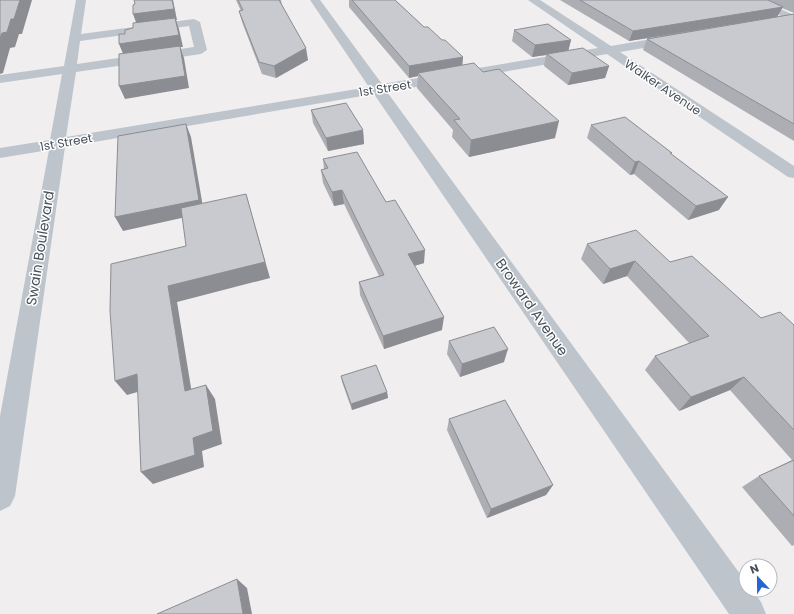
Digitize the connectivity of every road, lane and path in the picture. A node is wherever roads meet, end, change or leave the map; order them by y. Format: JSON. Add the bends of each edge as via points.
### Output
{"nodes":[{"id":1,"x":81,"y":0,"type":"edge"},
{"id":2,"x":315,"y":0,"type":"edge"},
{"id":3,"x":533,"y":0,"type":"edge"},
{"id":4,"x":751,"y":0,"type":"edge"},
{"id":5,"x":794,"y":19,"type":"edge"},
{"id":6,"x":768,"y":23,"type":"edge"},
{"id":7,"x":74,"y":38,"type":"junction"},
{"id":8,"x":685,"y":38,"type":"edge"},
{"id":9,"x":609,"y":50,"type":"junction"},
{"id":10,"x":69,"y":70,"type":"junction"},
{"id":11,"x":0,"y":79,"type":"edge"},
{"id":12,"x":378,"y":89,"type":"junction"},
{"id":13,"x":57,"y":143,"type":"junction"},
{"id":14,"x":0,"y":153,"type":"edge"},
{"id":15,"x":794,"y":173,"type":"edge"},
{"id":16,"x":0,"y":496,"type":"edge"},
{"id":17,"x":748,"y":614,"type":"edge"}],
"edges":[{"from":1,"to":7,"type":"street","name":"Swain Boulevard"},
{"from":2,"to":12,"type":"street","name":"Broward Avenue"},
{"from":3,"to":9,"type":"street","name":"Walker Avenue"},
{"from":4,"to":5,"type":"street"},
{"from":5,"to":6,"type":"street"},
{"from":7,"to":10,"type":"street","name":"Swain Boulevard"},
{"from":7,"to":10,"type":"street","via":[[194,22],[201,50]]},
{"from":8,"to":9,"type":"street","name":"1st Street"},
{"from":9,"to":12,"type":"street","name":"1st Street"},
{"from":9,"to":15,"type":"street","name":"Walker Avenue"},
{"from":10,"to":11,"type":"street"},
{"from":10,"to":13,"type":"street","name":"Swain Boulevard"},
{"from":12,"to":13,"type":"street","name":"1st Street"},
{"from":12,"to":17,"type":"street","name":"Broward Avenue"},
{"from":13,"to":14,"type":"street","name":"1st Street"},
{"from":13,"to":16,"type":"street","name":"Swain Boulevard"}]}
